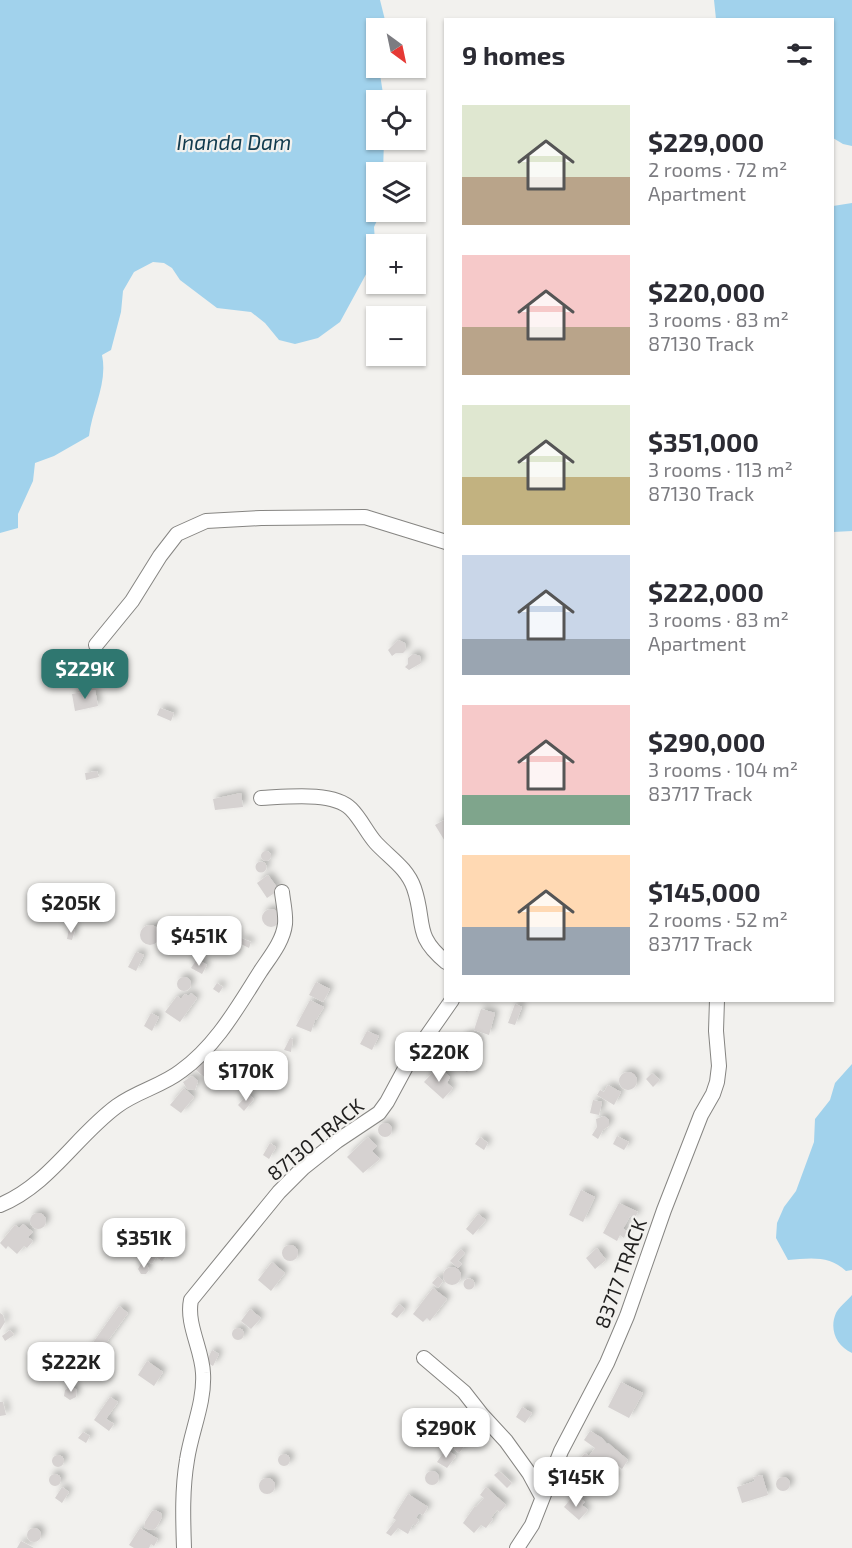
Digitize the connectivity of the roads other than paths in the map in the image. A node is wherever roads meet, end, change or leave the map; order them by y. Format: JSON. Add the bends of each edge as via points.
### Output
{"nodes":[{"id":1,"x":444,"y":541,"type":"edge"},
{"id":2,"x":96,"y":645,"type":"dead end"},
{"id":3,"x":261,"y":798,"type":"dead end"},
{"id":4,"x":282,"y":892,"type":"dead end"},
{"id":5,"x":444,"y":960,"type":"edge"},
{"id":6,"x":451,"y":1002,"type":"edge"},
{"id":7,"x":717,"y":1002,"type":"edge"},
{"id":8,"x":0,"y":1205,"type":"edge"},
{"id":9,"x":424,"y":1358,"type":"dead end"},
{"id":10,"x":542,"y":1497,"type":"junction"},
{"id":11,"x":184,"y":1548,"type":"edge"},
{"id":12,"x":517,"y":1548,"type":"edge"}],
"edges":[{"from":1,"to":2,"type":"street","via":[[365,517],[206,521],[177,534],[132,601]]},
{"from":3,"to":5,"type":"street","via":[[302,796],[341,801],[410,880],[426,942]]},
{"from":4,"to":8,"type":"street","via":[[285,923],[275,949],[213,1042],[180,1072],[117,1106],[40,1180]]},
{"from":6,"to":11,"type":"street","name":"87130 TRACK","via":[[408,1062],[379,1113],[303,1168],[247,1229],[191,1300],[190,1315],[204,1380],[187,1460]]},
{"from":7,"to":10,"type":"street","name":"83717 TRACK","via":[[719,1066],[713,1094],[664,1210],[627,1316]]},
{"from":9,"to":10,"type":"street","via":[[464,1392],[506,1441]]},
{"from":10,"to":12,"type":"street","name":"83717 TRACK"}]}
